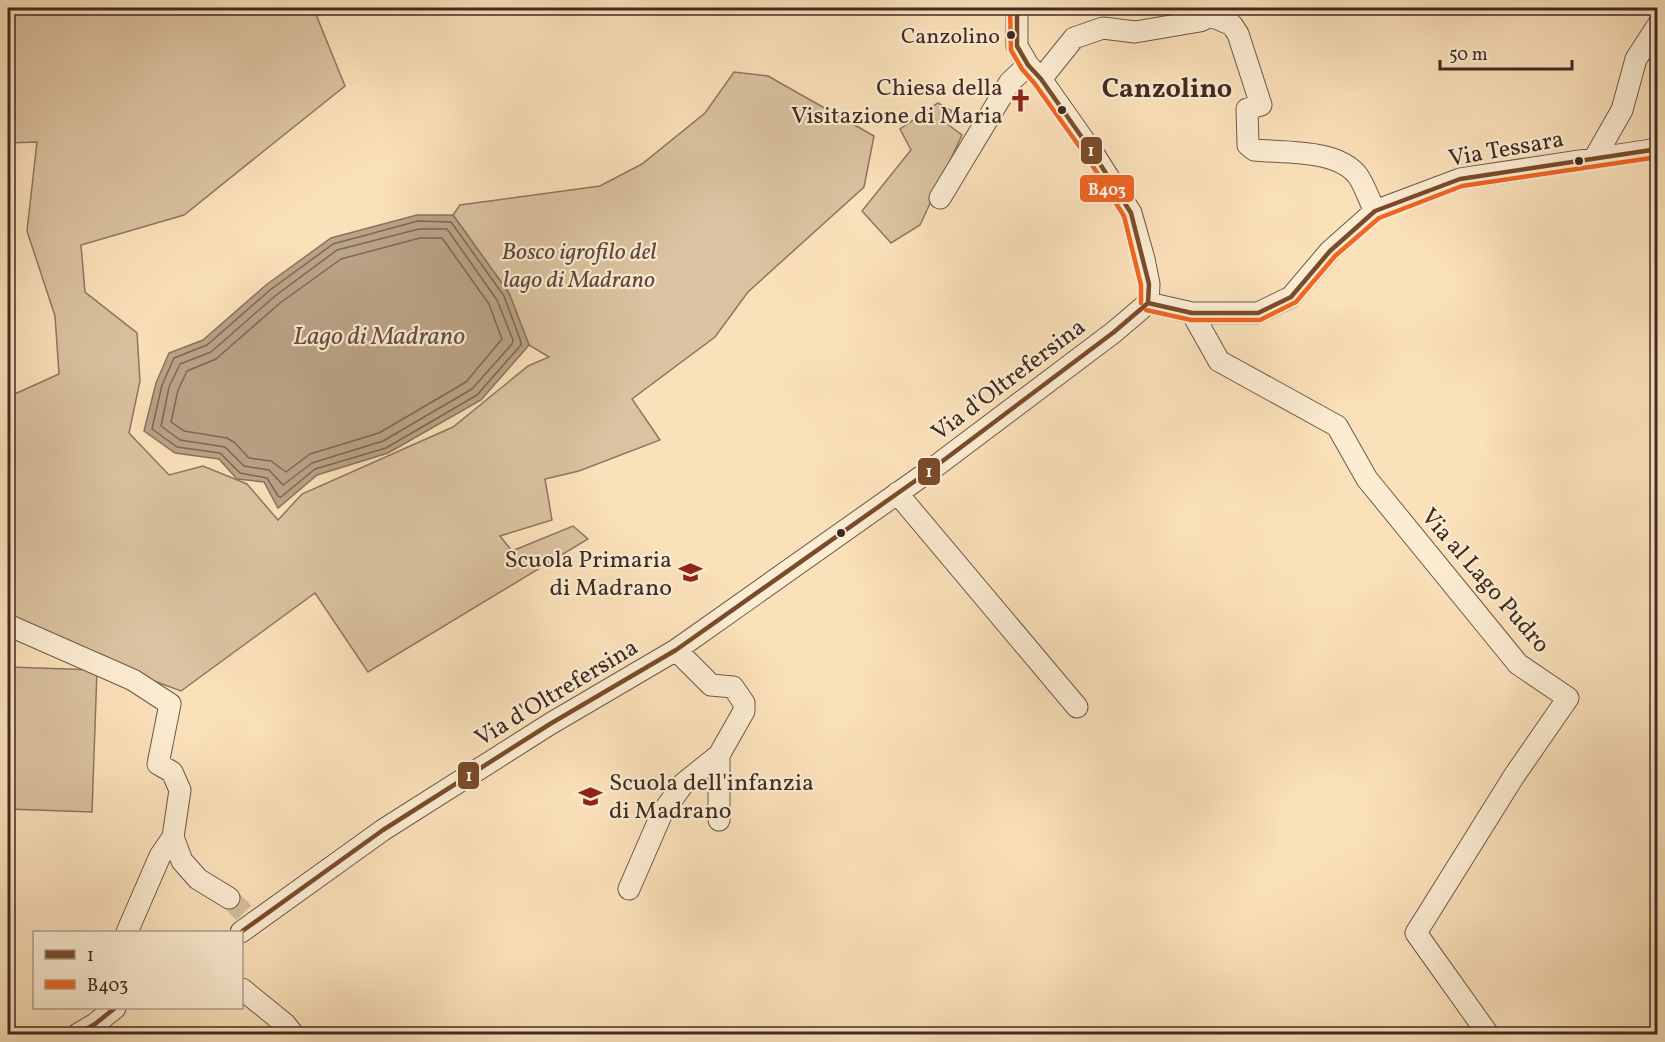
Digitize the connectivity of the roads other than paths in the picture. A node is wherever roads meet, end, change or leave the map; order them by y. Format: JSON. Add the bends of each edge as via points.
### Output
{"nodes":[{"id":1,"x":1017,"y":8,"type":"edge"},
{"id":2,"x":1217,"y":12,"type":"edge"},
{"id":3,"x":1658,"y":25,"type":"edge"},
{"id":4,"x":1034,"y":72,"type":"junction"},
{"id":5,"x":1658,"y":149,"type":"edge"},
{"id":6,"x":1594,"y":159,"type":"junction"},
{"id":7,"x":940,"y":198,"type":"dead end"},
{"id":8,"x":1375,"y":211,"type":"junction"},
{"id":9,"x":1148,"y":303,"type":"junction"},
{"id":10,"x":1192,"y":313,"type":"junction"},
{"id":11,"x":897,"y":493,"type":"junction"},
{"id":12,"x":8,"y":625,"type":"edge"},
{"id":13,"x":676,"y":650,"type":"junction"},
{"id":14,"x":1077,"y":707,"type":"dead end"},
{"id":15,"x":719,"y":755,"type":"junction"},
{"id":16,"x":719,"y":820,"type":"dead end"},
{"id":17,"x":173,"y":837,"type":"junction"},
{"id":18,"x":629,"y":889,"type":"dead end"},
{"id":19,"x":229,"y":898,"type":"tunnel mouth"},
{"id":20,"x":247,"y":924,"type":"edge"},
{"id":21,"x":128,"y":931,"type":"edge"},
{"id":22,"x":243,"y":990,"type":"edge"},
{"id":23,"x":114,"y":1009,"type":"edge"},
{"id":24,"x":78,"y":1034,"type":"edge"},
{"id":25,"x":293,"y":1035,"type":"edge"},
{"id":26,"x":1488,"y":1035,"type":"edge"}],
"edges":[{"from":1,"to":4,"type":"street","via":[[1017,46]]},
{"from":2,"to":4,"type":"street","via":[[1200,21],[1135,32],[1103,28],[1074,38]]},
{"from":2,"to":8,"type":"street","via":[[1238,34],[1261,105],[1247,109],[1248,145],[1254,150],[1323,156],[1343,163],[1358,176]]},
{"from":3,"to":6,"type":"street","via":[[1636,59],[1622,110]]},
{"from":4,"to":7,"type":"street","via":[[1010,82]]},
{"from":4,"to":9,"type":"street","via":[[1131,213],[1149,284]]},
{"from":5,"to":6,"type":"street","name":"Via Tessara"},
{"from":6,"to":8,"type":"street","name":"Via Tessara","via":[[1460,179]]},
{"from":8,"to":10,"type":"street","name":"Via Tessara","via":[[1330,251],[1291,297],[1258,313]]},
{"from":9,"to":10,"type":"street","name":"Via Tessara"},
{"from":9,"to":11,"type":"street","name":"Via d'Oltrefersina"},
{"from":10,"to":26,"type":"street","name":"Via al Lago Pudro","via":[[1219,361],[1337,426],[1367,479],[1518,664],[1568,698],[1416,933]]},
{"from":11,"to":13,"type":"street","name":"Via d'Oltrefersina"},
{"from":11,"to":14,"type":"street"},
{"from":12,"to":17,"type":"street","via":[[133,680],[170,704],[158,764],[172,772],[180,790]]},
{"from":13,"to":15,"type":"street","via":[[711,685],[733,687],[744,703],[744,711]]},
{"from":13,"to":20,"type":"street","name":"Via d'Oltrefersina","via":[[383,830]]},
{"from":15,"to":16,"type":"street"},
{"from":15,"to":18,"type":"street","via":[[684,783],[662,813]]},
{"from":17,"to":19,"type":"street","via":[[182,861],[198,879]]},
{"from":17,"to":21,"type":"street","via":[[160,856]]},
{"from":22,"to":25,"type":"street"},
{"from":23,"to":24,"type":"street"}]}
